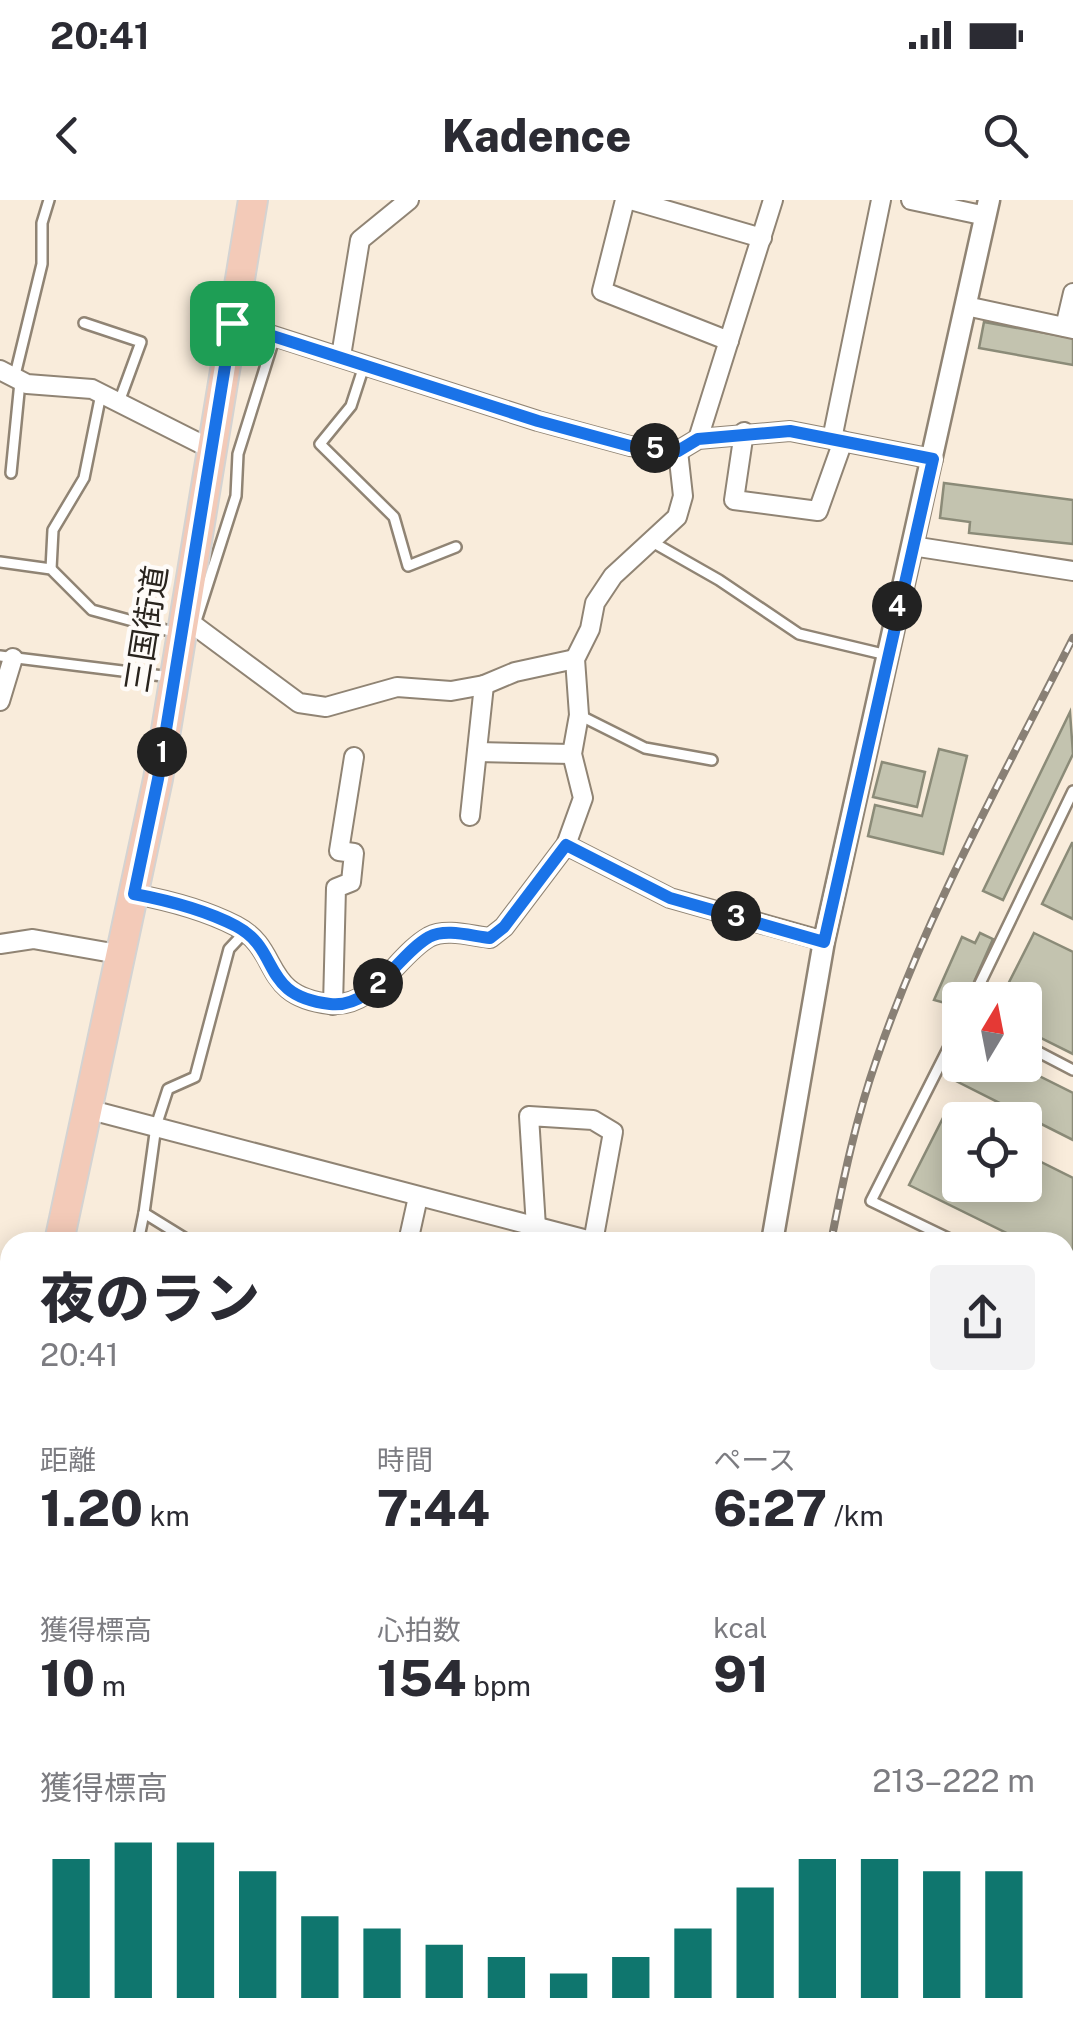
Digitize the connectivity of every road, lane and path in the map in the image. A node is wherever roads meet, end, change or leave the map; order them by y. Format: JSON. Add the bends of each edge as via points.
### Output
{"nodes":[{"id":1,"x":49,"y":200,"type":"edge"},
{"id":2,"x":253,"y":200,"type":"edge"},
{"id":3,"x":409,"y":200,"type":"edge"},
{"id":4,"x":628,"y":200,"type":"edge"},
{"id":5,"x":774,"y":200,"type":"edge"},
{"id":6,"x":881,"y":200,"type":"edge"},
{"id":7,"x":910,"y":200,"type":"edge"},
{"id":8,"x":987,"y":208,"type":"edge"},
{"id":9,"x":762,"y":238,"type":"junction"},
{"id":10,"x":1073,"y":292,"type":"edge"},
{"id":11,"x":966,"y":306,"type":"junction"},
{"id":12,"x":232,"y":323,"type":"junction"},
{"id":13,"x":84,"y":324,"type":"dead end"},
{"id":14,"x":1069,"y":328,"type":"edge"},
{"id":15,"x":275,"y":336,"type":"junction"},
{"id":16,"x":730,"y":341,"type":"junction"},
{"id":17,"x":341,"y":356,"type":"junction"},
{"id":18,"x":365,"y":364,"type":"junction"},
{"id":19,"x":12,"y":374,"type":"edge"},
{"id":20,"x":101,"y":394,"type":"junction"},
{"id":21,"x":119,"y":402,"type":"junction"},
{"id":22,"x":0,"y":429,"type":"edge"},
{"id":23,"x":15,"y":430,"type":"junction"},
{"id":24,"x":744,"y":432,"type":"junction"},
{"id":25,"x":698,"y":439,"type":"junction"},
{"id":26,"x":838,"y":440,"type":"junction"},
{"id":27,"x":209,"y":448,"type":"junction"},
{"id":28,"x":678,"y":451,"type":"junction"},
{"id":29,"x":238,"y":454,"type":"junction"},
{"id":30,"x":933,"y":459,"type":"junction"},
{"id":31,"x":11,"y":473,"type":"dead end"},
{"id":32,"x":654,"y":543,"type":"junction"},
{"id":33,"x":912,"y":546,"type":"junction"},
{"id":34,"x":456,"y":547,"type":"dead end"},
{"id":35,"x":0,"y":562,"type":"edge"},
{"id":36,"x":50,"y":569,"type":"junction"},
{"id":37,"x":1073,"y":571,"type":"edge"},
{"id":38,"x":186,"y":625,"type":"junction"},
{"id":39,"x":887,"y":656,"type":"junction"},
{"id":40,"x":6,"y":657,"type":"edge"},
{"id":41,"x":575,"y":659,"type":"junction"},
{"id":42,"x":174,"y":677,"type":"junction"},
{"id":43,"x":484,"y":685,"type":"junction"},
{"id":44,"x":0,"y":701,"type":"edge"},
{"id":45,"x":579,"y":715,"type":"junction"},
{"id":46,"x":477,"y":752,"type":"junction"},
{"id":47,"x":572,"y":754,"type":"junction"},
{"id":48,"x":354,"y":757,"type":"dead end"},
{"id":49,"x":712,"y":760,"type":"dead end"},
{"id":50,"x":1073,"y":790,"type":"edge"},
{"id":51,"x":470,"y":816,"type":"dead end"},
{"id":52,"x":566,"y":845,"type":"junction"},
{"id":53,"x":134,"y":894,"type":"junction"},
{"id":54,"x":244,"y":933,"type":"junction"},
{"id":55,"x":824,"y":942,"type":"junction"},
{"id":56,"x":0,"y":944,"type":"edge"},
{"id":57,"x":118,"y":954,"type":"junction"},
{"id":58,"x":981,"y":982,"type":"edge"},
{"id":59,"x":334,"y":1005,"type":"junction"},
{"id":60,"x":1042,"y":1054,"type":"edge"},
{"id":61,"x":942,"y":1061,"type":"edge"},
{"id":62,"x":1073,"y":1070,"type":"edge"},
{"id":63,"x":87,"y":1109,"type":"junction"},
{"id":64,"x":156,"y":1126,"type":"junction"},
{"id":65,"x":418,"y":1196,"type":"junction"},
{"id":66,"x":144,"y":1213,"type":"junction"},
{"id":67,"x":61,"y":1232,"type":"edge"},
{"id":68,"x":140,"y":1232,"type":"edge"},
{"id":69,"x":175,"y":1232,"type":"edge"},
{"id":70,"x":410,"y":1232,"type":"edge"},
{"id":71,"x":540,"y":1232,"type":"edge"},
{"id":72,"x":543,"y":1232,"type":"edge"},
{"id":73,"x":596,"y":1232,"type":"edge"},
{"id":74,"x":774,"y":1232,"type":"edge"},
{"id":75,"x":935,"y":1232,"type":"edge"}],
"edges":[{"from":1,"to":19,"type":"lane","via":[[42,264]]},
{"from":2,"to":12,"type":"main road","name":"三国街道"},
{"from":3,"to":17,"type":"street","via":[[360,240]]},
{"from":4,"to":9,"type":"street"},
{"from":4,"to":16,"type":"street","via":[[602,290]]},
{"from":5,"to":9,"type":"street"},
{"from":6,"to":26,"type":"street"},
{"from":7,"to":8,"type":"street"},
{"from":8,"to":11,"type":"street"},
{"from":9,"to":16,"type":"street"},
{"from":10,"to":14,"type":"street"},
{"from":11,"to":14,"type":"street"},
{"from":11,"to":30,"type":"street"},
{"from":12,"to":15,"type":"street"},
{"from":12,"to":27,"type":"main road","name":"三国街道"},
{"from":13,"to":21,"type":"lane","via":[[142,342]]},
{"from":15,"to":17,"type":"street"},
{"from":15,"to":29,"type":"lane"},
{"from":16,"to":25,"type":"street"},
{"from":17,"to":18,"type":"street"},
{"from":18,"to":28,"type":"street","via":[[538,421],[630,446]]},
{"from":18,"to":34,"type":"lane","via":[[351,406],[320,444],[394,517],[408,566]]},
{"from":19,"to":20,"type":"street","via":[[27,384]]},
{"from":19,"to":23,"type":"lane"},
{"from":20,"to":21,"type":"street"},
{"from":20,"to":36,"type":"lane","via":[[84,478],[53,530]]},
{"from":21,"to":27,"type":"street"},
{"from":22,"to":23,"type":"lane"},
{"from":23,"to":31,"type":"lane"},
{"from":24,"to":25,"type":"street"},
{"from":24,"to":26,"type":"street"},
{"from":24,"to":26,"type":"street","via":[[734,500],[818,511]]},
{"from":25,"to":28,"type":"street"},
{"from":26,"to":30,"type":"street"},
{"from":27,"to":29,"type":"lane"},
{"from":27,"to":38,"type":"main road","name":"三国街道"},
{"from":28,"to":32,"type":"street","via":[[683,496],[677,517]]},
{"from":29,"to":38,"type":"lane","via":[[236,496]]},
{"from":30,"to":33,"type":"street"},
{"from":32,"to":39,"type":"lane","via":[[799,634]]},
{"from":32,"to":41,"type":"street","via":[[613,576],[595,602]]},
{"from":33,"to":37,"type":"street"},
{"from":33,"to":39,"type":"street"},
{"from":35,"to":36,"type":"lane"},
{"from":36,"to":38,"type":"lane","via":[[92,610]]},
{"from":38,"to":42,"type":"main road","name":"三国街道"},
{"from":38,"to":43,"type":"street","via":[[299,703],[326,706],[397,687],[451,691]]},
{"from":39,"to":55,"type":"street"},
{"from":40,"to":42,"type":"lane"},
{"from":40,"to":44,"type":"street"},
{"from":41,"to":43,"type":"street"},
{"from":41,"to":45,"type":"street"},
{"from":42,"to":53,"type":"main road","name":"三国街道"},
{"from":43,"to":46,"type":"street"},
{"from":45,"to":47,"type":"street"},
{"from":45,"to":49,"type":"lane","via":[[645,748]]},
{"from":46,"to":47,"type":"street"},
{"from":46,"to":51,"type":"street"},
{"from":47,"to":52,"type":"street","via":[[582,798]]},
{"from":48,"to":59,"type":"street","via":[[339,851],[354,853],[351,882],[336,888]]},
{"from":50,"to":58,"type":"lane"},
{"from":52,"to":55,"type":"street","via":[[670,898]]},
{"from":52,"to":59,"type":"street","via":[[490,938],[429,938],[364,995]]},
{"from":53,"to":54,"type":"street"},
{"from":53,"to":57,"type":"main road","name":"三国街道"},
{"from":54,"to":59,"type":"street","via":[[268,955],[274,978],[295,994]]},
{"from":54,"to":64,"type":"lane","via":[[228,949],[195,1077],[168,1088]]},
{"from":55,"to":74,"type":"street"},
{"from":56,"to":57,"type":"street","via":[[34,939]]},
{"from":57,"to":63,"type":"main road","name":"三国街道"},
{"from":60,"to":62,"type":"lane"},
{"from":61,"to":75,"type":"lane","via":[[871,1201]]},
{"from":63,"to":64,"type":"street"},
{"from":63,"to":67,"type":"main road","name":"三国街道"},
{"from":64,"to":65,"type":"street"},
{"from":64,"to":66,"type":"lane"},
{"from":65,"to":70,"type":"street"},
{"from":65,"to":71,"type":"street"},
{"from":66,"to":68,"type":"lane"},
{"from":66,"to":69,"type":"lane"},
{"from":72,"to":73,"type":"street","via":[[530,1116],[593,1120],[613,1132]]}]}
